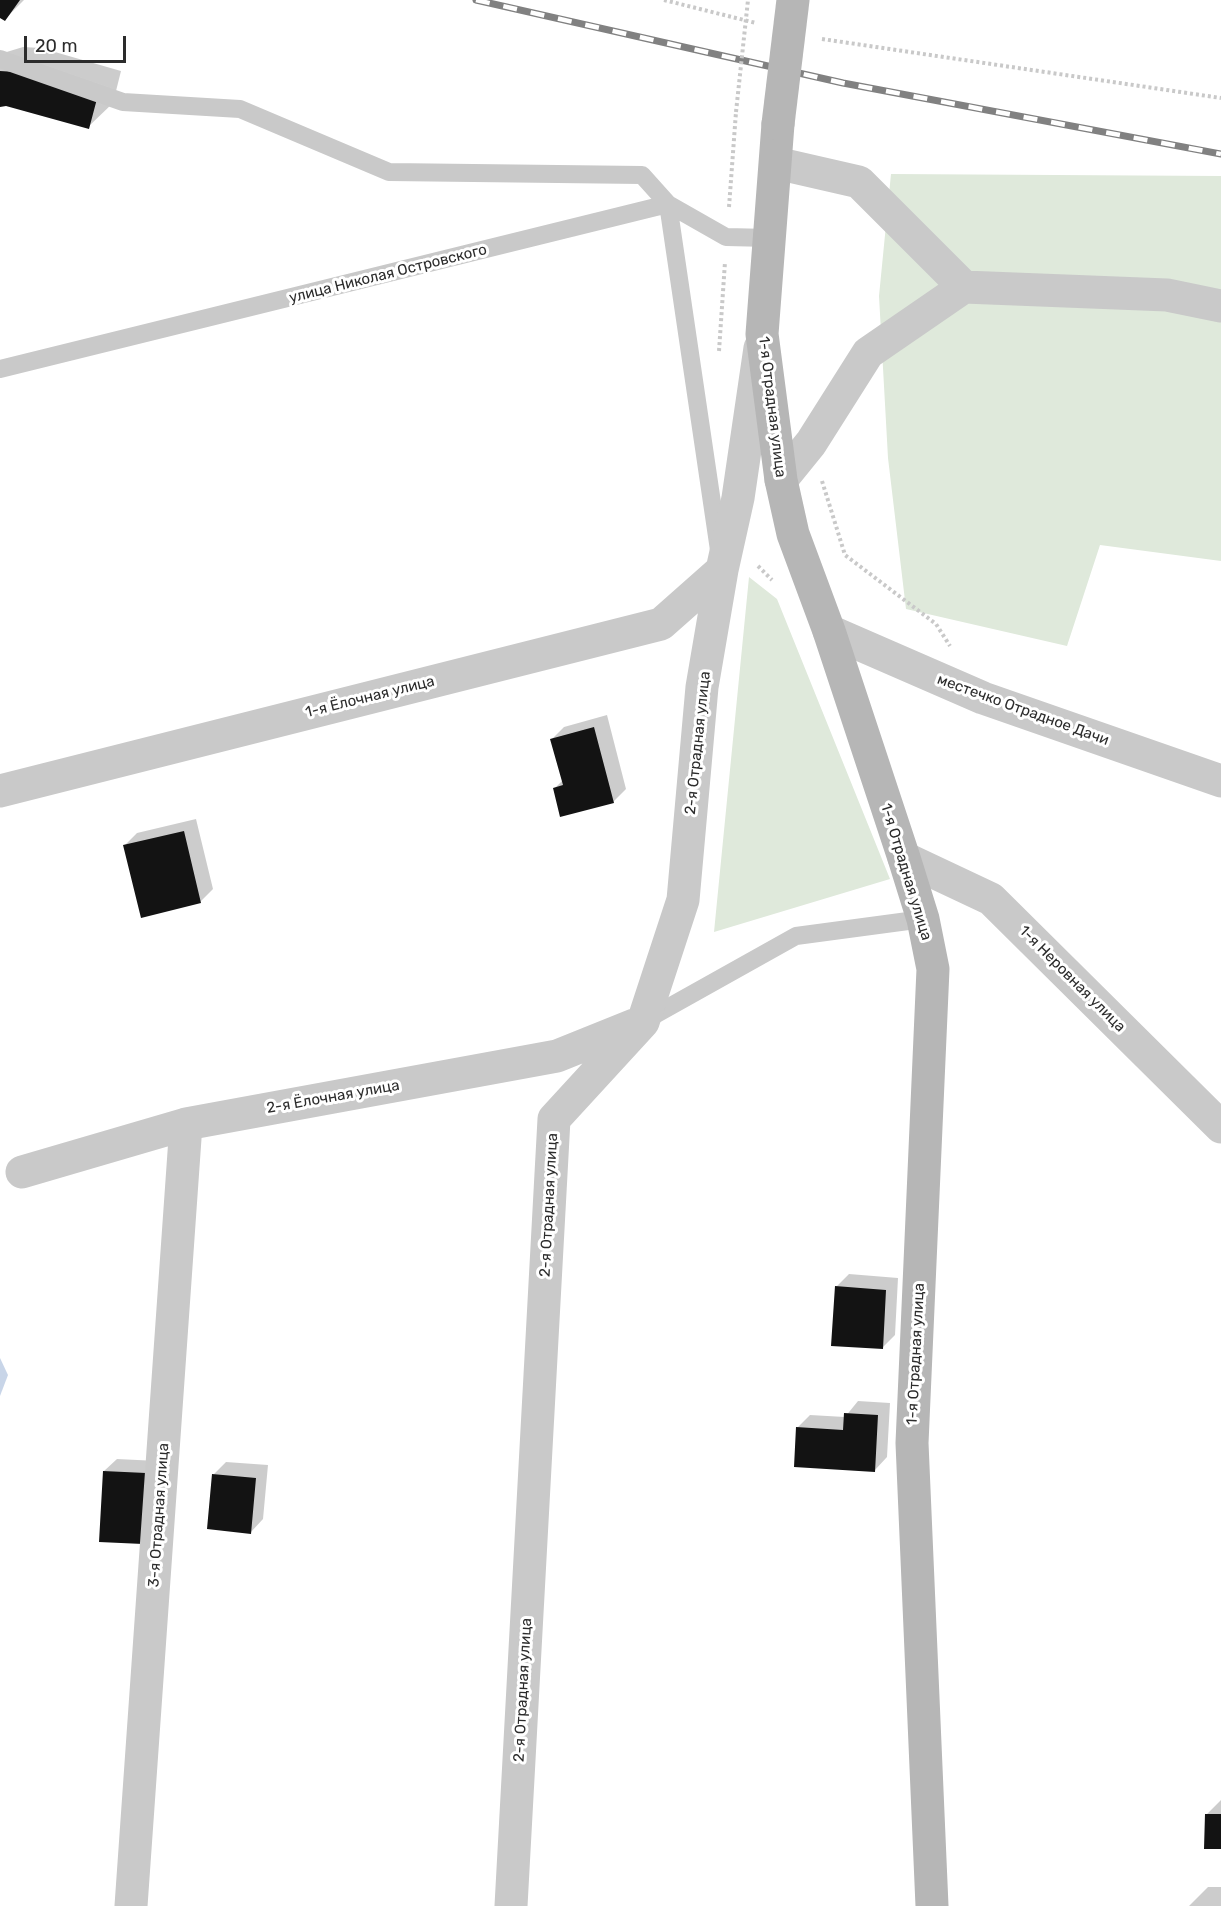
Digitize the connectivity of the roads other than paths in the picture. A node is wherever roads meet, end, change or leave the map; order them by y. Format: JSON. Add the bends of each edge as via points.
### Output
{"nodes":[{"id":1,"x":793,"y":0,"type":"edge"},
{"id":2,"x":0,"y":59,"type":"edge"},
{"id":3,"x":776,"y":164,"type":"junction"},
{"id":4,"x":668,"y":204,"type":"junction"},
{"id":5,"x":770,"y":238,"type":"junction"},
{"id":6,"x":964,"y":287,"type":"junction"},
{"id":7,"x":1221,"y":306,"type":"edge"},
{"id":8,"x":762,"y":334,"type":"junction"},
{"id":9,"x":0,"y":369,"type":"edge"},
{"id":10,"x":781,"y":480,"type":"junction"},
{"id":11,"x":722,"y":570,"type":"junction"},
{"id":12,"x":829,"y":631,"type":"junction"},
{"id":13,"x":1221,"y":781,"type":"edge"},
{"id":14,"x":0,"y":791,"type":"edge"},
{"id":15,"x":904,"y":858,"type":"junction"},
{"id":16,"x":923,"y":919,"type":"junction"},
{"id":17,"x":643,"y":1022,"type":"junction"},
{"id":18,"x":186,"y":1124,"type":"junction"},
{"id":19,"x":1221,"y":1128,"type":"edge"},
{"id":20,"x":22,"y":1173,"type":"dead end"},
{"id":21,"x":131,"y":1906,"type":"edge"},
{"id":22,"x":511,"y":1906,"type":"edge"},
{"id":23,"x":932,"y":1906,"type":"edge"}],
"edges":[{"from":1,"to":3,"type":"main road","name":"1-я Отрадная улица","bridge":true},
{"from":2,"to":4,"type":"lane","via":[[123,102],[240,109],[388,172],[642,175]]},
{"from":3,"to":5,"type":"main road","name":"1-я Отрадная улица"},
{"from":3,"to":6,"type":"street","via":[[859,182]]},
{"from":4,"to":5,"type":"lane","via":[[726,237]]},
{"from":4,"to":9,"type":"lane","name":"улица Николая Островского"},
{"from":4,"to":11,"type":"lane"},
{"from":5,"to":8,"type":"main road","name":"1-я Отрадная улица"},
{"from":6,"to":7,"type":"street","via":[[1167,295]]},
{"from":6,"to":10,"type":"street","via":[[868,353],[811,443]]},
{"from":8,"to":10,"type":"main road","name":"1-я Отрадная улица"},
{"from":8,"to":11,"type":"street","name":"2-я Отрадная улица","via":[[738,498]]},
{"from":10,"to":12,"type":"main road","name":"1-я Отрадная улица","via":[[793,534]]},
{"from":11,"to":14,"type":"street","name":"1-я Ёлочная улица","via":[[661,624]]},
{"from":11,"to":17,"type":"street","name":"2-я Отрадная улица","via":[[702,687],[683,900]]},
{"from":12,"to":13,"type":"street","name":"местечко Отрадное Дачи","via":[[983,698]]},
{"from":12,"to":15,"type":"main road","name":"1-я Отрадная улица"},
{"from":15,"to":16,"type":"main road","name":"1-я Отрадная улица"},
{"from":15,"to":19,"type":"street","name":"1-я Неровная улица","via":[[991,899]]},
{"from":16,"to":17,"type":"lane","via":[[796,936]]},
{"from":16,"to":23,"type":"main road","name":"1-я Отрадная улица","via":[[933,969],[912,1443]]},
{"from":17,"to":18,"type":"street","name":"2-я Ёлочная улица","via":[[557,1056]]},
{"from":17,"to":22,"type":"street","name":"2-я Отрадная улица","via":[[554,1119]]},
{"from":18,"to":20,"type":"street","name":"2-я Ёлочная улица"},
{"from":18,"to":21,"type":"street","name":"3-я Отрадная улица"}]}
